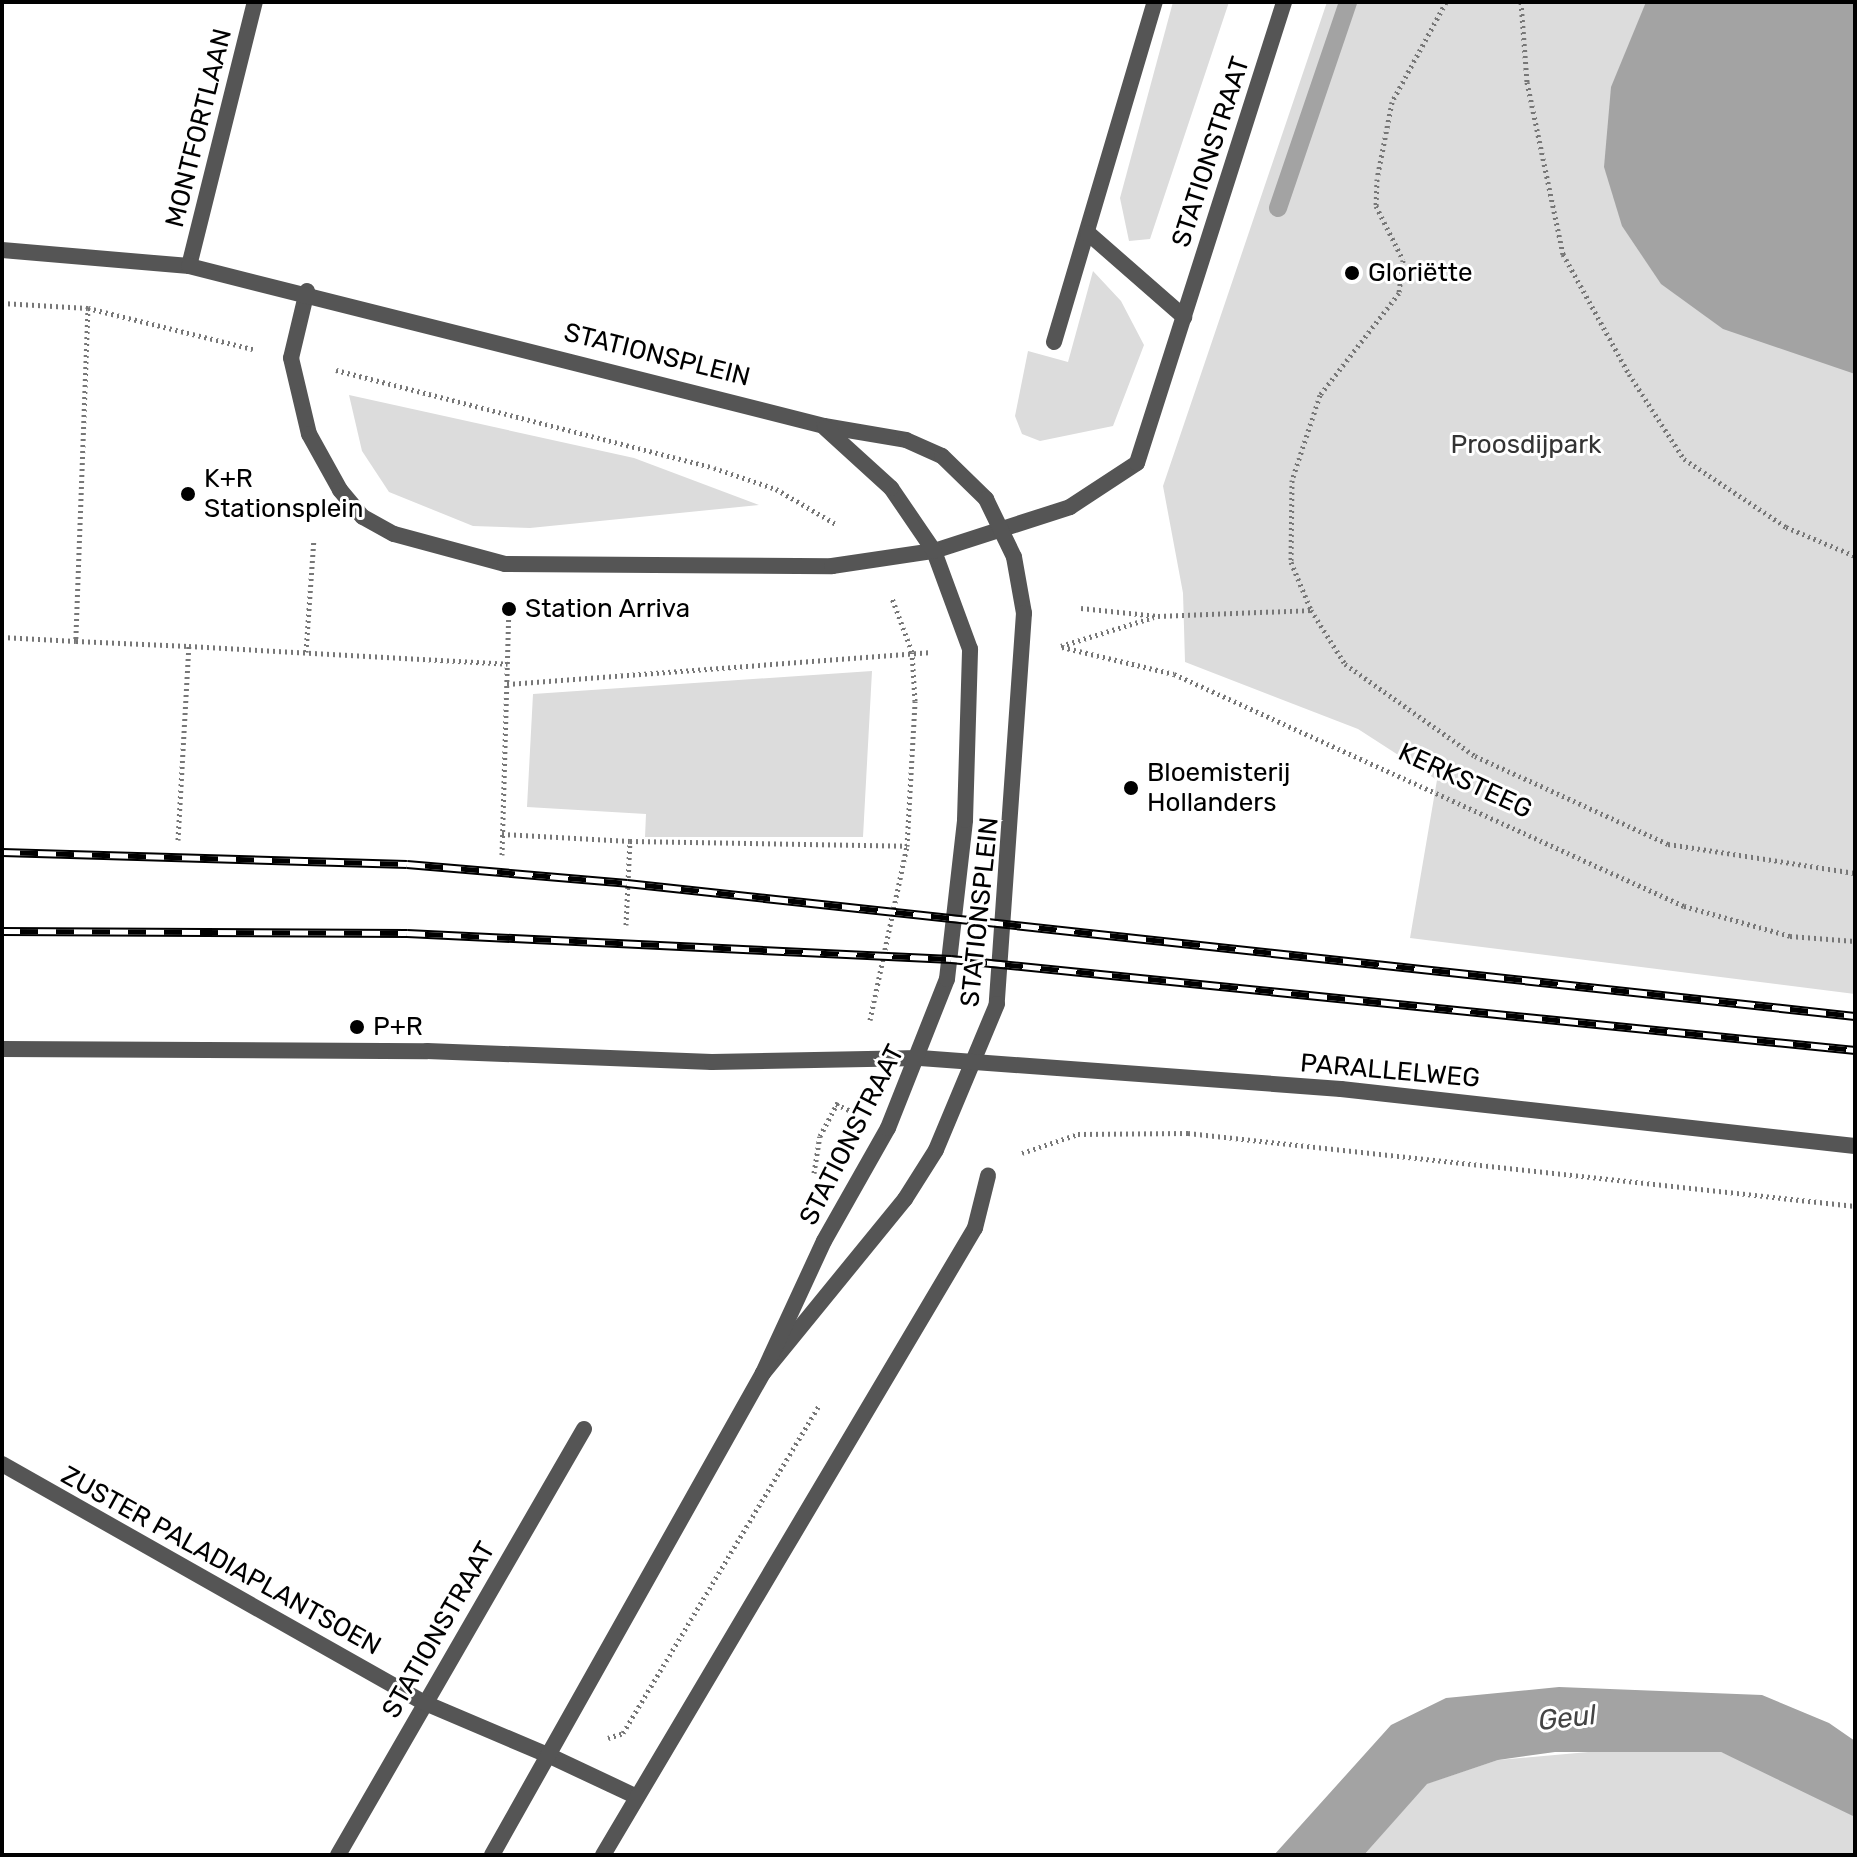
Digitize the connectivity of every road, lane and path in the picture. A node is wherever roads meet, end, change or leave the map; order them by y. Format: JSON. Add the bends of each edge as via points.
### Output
{"nodes":[{"id":1,"x":255,"y":2,"type":"edge"},
{"id":2,"x":1155,"y":2,"type":"edge"},
{"id":3,"x":1284,"y":2,"type":"edge"},
{"id":4,"x":1446,"y":2,"type":"edge"},
{"id":5,"x":1521,"y":2,"type":"edge"},
{"id":6,"x":1088,"y":233,"type":"junction"},
{"id":7,"x":2,"y":250,"type":"edge"},
{"id":8,"x":88,"y":254,"type":"junction"},
{"id":9,"x":189,"y":266,"type":"junction"},
{"id":10,"x":307,"y":291,"type":"junction"},
{"id":11,"x":2,"y":303,"type":"edge"},
{"id":12,"x":88,"y":308,"type":"junction"},
{"id":13,"x":1184,"y":317,"type":"junction"},
{"id":14,"x":1054,"y":342,"type":"dead end"},
{"id":15,"x":291,"y":358,"type":"junction"},
{"id":16,"x":824,"y":426,"type":"junction"},
{"id":17,"x":1005,"y":532,"type":"junction"},
{"id":18,"x":314,"y":539,"type":"dead end"},
{"id":19,"x":934,"y":551,"type":"junction"},
{"id":20,"x":1855,"y":556,"type":"edge"},
{"id":21,"x":874,"y":564,"type":"junction"},
{"id":22,"x":1081,"y":608,"type":"dead end"},
{"id":23,"x":509,"y":609,"type":"dead end"},
{"id":24,"x":1311,"y":610,"type":"junction"},
{"id":25,"x":1158,"y":616,"type":"junction"},
{"id":26,"x":2,"y":637,"type":"edge"},
{"id":27,"x":76,"y":641,"type":"junction"},
{"id":28,"x":189,"y":646,"type":"junction"},
{"id":29,"x":306,"y":652,"type":"junction"},
{"id":30,"x":912,"y":652,"type":"junction"},
{"id":31,"x":507,"y":664,"type":"junction"},
{"id":32,"x":507,"y":684,"type":"junction"},
{"id":33,"x":502,"y":834,"type":"junction"},
{"id":34,"x":178,"y":840,"type":"dead end"},
{"id":35,"x":630,"y":841,"type":"junction"},
{"id":36,"x":907,"y":846,"type":"junction"},
{"id":37,"x":502,"y":855,"type":"dead end"},
{"id":38,"x":1855,"y":873,"type":"edge"},
{"id":39,"x":626,"y":925,"type":"dead end"},
{"id":40,"x":1855,"y":941,"type":"edge"},
{"id":41,"x":2,"y":1049,"type":"edge"},
{"id":42,"x":859,"y":1057,"type":"junction"},
{"id":43,"x":920,"y":1058,"type":"junction"},
{"id":44,"x":977,"y":1063,"type":"junction"},
{"id":45,"x":836,"y":1104,"type":"dead end"},
{"id":46,"x":1855,"y":1146,"type":"edge"},
{"id":47,"x":988,"y":1176,"type":"joint"},
{"id":48,"x":1855,"y":1206,"type":"edge"},
{"id":49,"x":763,"y":1373,"type":"junction"},
{"id":50,"x":584,"y":1429,"type":"dead end"},
{"id":51,"x":2,"y":1464,"type":"edge"},
{"id":52,"x":425,"y":1703,"type":"junction"},
{"id":53,"x":550,"y":1756,"type":"junction"},
{"id":54,"x":637,"y":1797,"type":"junction"},
{"id":55,"x":338,"y":1855,"type":"edge"},
{"id":56,"x":492,"y":1855,"type":"edge"},
{"id":57,"x":603,"y":1855,"type":"edge"}],
"edges":[{"from":1,"to":9,"type":"street","name":"MONTFORTLAAN"},
{"from":2,"to":6,"type":"street"},
{"from":3,"to":13,"type":"street","name":"STATIONSTRAAT"},
{"from":4,"to":24,"type":"path","via":[[1392,102],[1377,179],[1376,206],[1403,260],[1399,293],[1320,395],[1292,480],[1291,562]]},
{"from":5,"to":20,"type":"path","via":[[1527,82],[1563,254],[1629,374],[1684,459],[1786,527]]},
{"from":6,"to":13,"type":"street"},
{"from":6,"to":14,"type":"street"},
{"from":7,"to":8,"type":"street","name":"STATIONSPLEIN"},
{"from":8,"to":9,"type":"street","name":"STATIONSPLEIN"},
{"from":8,"to":12,"type":"path"},
{"from":9,"to":10,"type":"street","name":"STATIONSPLEIN"},
{"from":10,"to":15,"type":"street"},
{"from":10,"to":16,"type":"street","name":"STATIONSPLEIN"},
{"from":11,"to":12,"type":"path"},
{"from":12,"to":15,"type":"path"},
{"from":12,"to":27,"type":"path"},
{"from":13,"to":17,"type":"street","name":"STATIONSTRAAT","via":[[1137,463],[1070,507]]},
{"from":15,"to":21,"type":"path","via":[[646,448],[764,485],[827,518]]},
{"from":15,"to":21,"type":"street","via":[[309,434],[340,490],[363,517],[428,547],[505,564]]},
{"from":16,"to":17,"type":"street","name":"STATIONSPLEIN","via":[[906,440],[942,456],[986,499]]},
{"from":16,"to":19,"type":"street","name":"STATIONSTRAAT","via":[[891,488]]},
{"from":17,"to":19,"type":"street"},
{"from":17,"to":44,"type":"street","name":"STATIONSPLEIN","via":[[1024,613],[1016,795],[1004,963]]},
{"from":18,"to":29,"type":"path"},
{"from":19,"to":21,"type":"street"},
{"from":19,"to":43,"type":"street","name":"STATIONSTRAAT","via":[[963,623],[971,692],[957,915],[944,989]]},
{"from":21,"to":30,"type":"path","name":"STATIONSTRAAT"},
{"from":22,"to":25,"type":"path"},
{"from":23,"to":31,"type":"path"},
{"from":24,"to":25,"type":"path"},
{"from":24,"to":38,"type":"path","via":[[1345,664],[1475,756],[1668,844]]},
{"from":25,"to":40,"type":"path","name":"KERKSTEEG","via":[[1060,646],[1174,674],[1684,906],[1790,936]]},
{"from":26,"to":27,"type":"path"},
{"from":27,"to":28,"type":"path"},
{"from":28,"to":29,"type":"path"},
{"from":28,"to":34,"type":"path"},
{"from":29,"to":31,"type":"path"},
{"from":30,"to":32,"type":"path"},
{"from":30,"to":36,"type":"path","name":"STATIONSTRAAT"},
{"from":31,"to":32,"type":"path"},
{"from":32,"to":33,"type":"path"},
{"from":33,"to":35,"type":"path"},
{"from":33,"to":37,"type":"path"},
{"from":35,"to":36,"type":"path"},
{"from":35,"to":39,"type":"path"},
{"from":36,"to":42,"type":"path","name":"STATIONSTRAAT"},
{"from":41,"to":42,"type":"street","name":"PARALLELWEG","via":[[411,1051],[712,1062]]},
{"from":42,"to":43,"type":"street","name":"PARALLELWEG"},
{"from":42,"to":45,"type":"path","name":"STATIONSTRAAT"},
{"from":43,"to":44,"type":"street","name":"PARALLELWEG"},
{"from":43,"to":49,"type":"street","name":"STATIONSTRAAT"},
{"from":44,"to":46,"type":"street","name":"PARALLELWEG","via":[[1341,1089]]},
{"from":44,"to":49,"type":"street","name":"STATIONSPLEIN","via":[[905,1199]]},
{"from":47,"to":48,"type":"path","via":[[1019,1154],[1078,1134],[1188,1133]]},
{"from":47,"to":54,"type":"street","via":[[975,1228]]},
{"from":49,"to":53,"type":"street","name":"STATIONSTRAAT"},
{"from":50,"to":52,"type":"street","name":"STATIONSTRAAT"},
{"from":51,"to":52,"type":"street","name":"ZUSTER PALADIAPLANTSOEN"},
{"from":52,"to":53,"type":"street","name":"ZUSTER PALADIAPLANTSOEN"},
{"from":52,"to":55,"type":"street","name":"STATIONSTRAAT"},
{"from":53,"to":54,"type":"street"},
{"from":53,"to":56,"type":"street","name":"STATIONSTRAAT"},
{"from":54,"to":57,"type":"street"}]}
